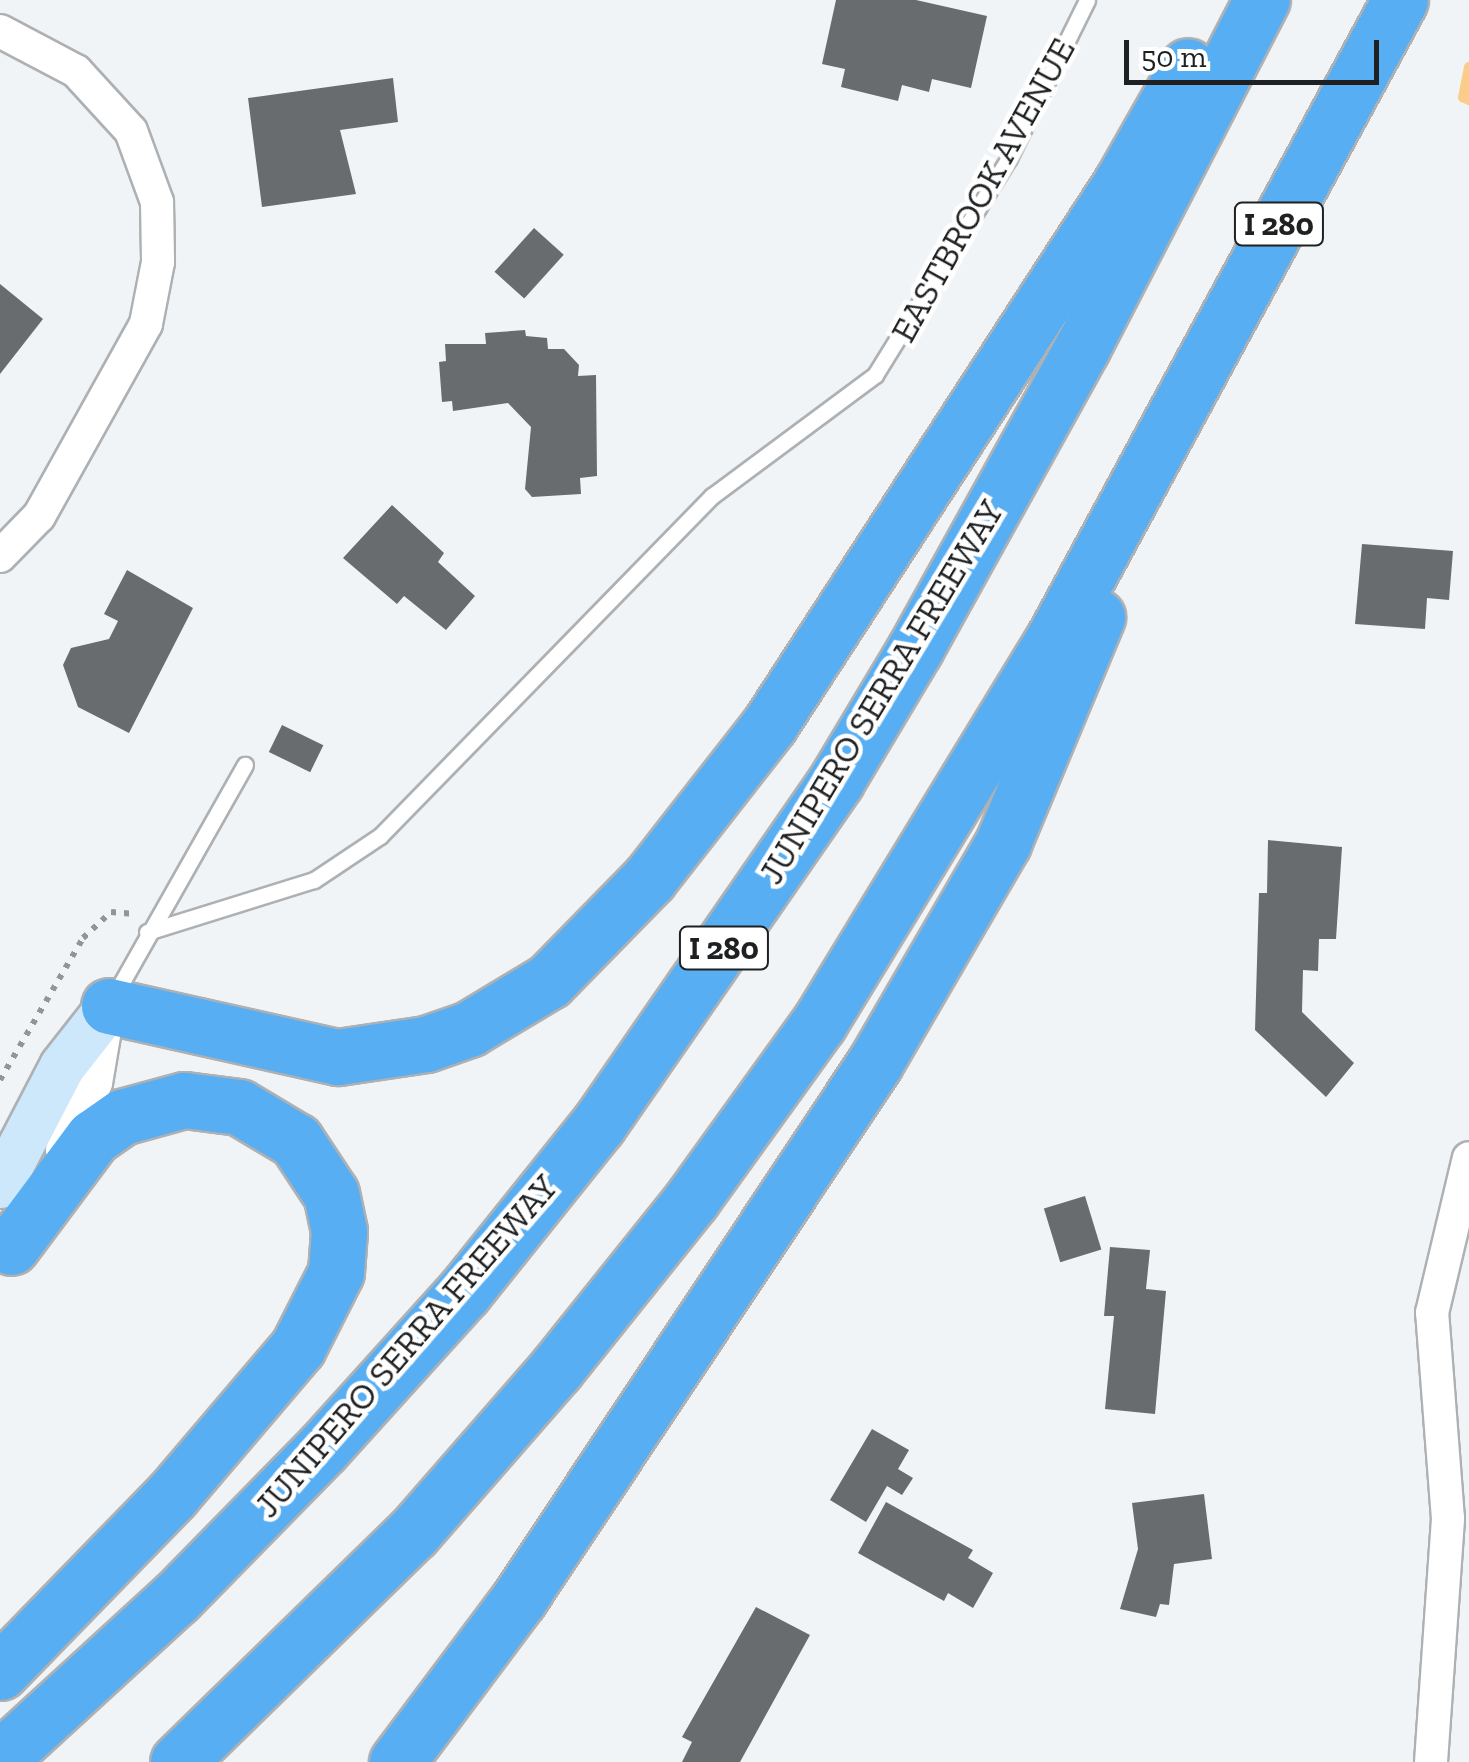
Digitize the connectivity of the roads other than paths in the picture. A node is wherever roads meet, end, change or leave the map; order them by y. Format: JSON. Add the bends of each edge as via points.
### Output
{"nodes":[{"id":1,"x":1088,"y":0,"type":"edge"},
{"id":2,"x":1228,"y":0,"type":"edge"},
{"id":3,"x":1262,"y":0,"type":"edge"},
{"id":4,"x":1400,"y":0,"type":"edge"},
{"id":5,"x":0,"y":31,"type":"edge"},
{"id":6,"x":1158,"y":448,"type":"junction"},
{"id":7,"x":0,"y":556,"type":"edge"},
{"id":8,"x":245,"y":765,"type":"dead end"},
{"id":9,"x":147,"y":932,"type":"junction"},
{"id":10,"x":109,"y":1006,"type":"junction"},
{"id":11,"x":266,"y":1118,"type":"junction"},
{"id":12,"x":1469,"y":1158,"type":"edge"},
{"id":13,"x":0,"y":1184,"type":"edge"},
{"id":14,"x":6,"y":1258,"type":"edge"},
{"id":15,"x":0,"y":1672,"type":"edge"},
{"id":16,"x":0,"y":1759,"type":"edge"},
{"id":17,"x":178,"y":1762,"type":"edge"},
{"id":18,"x":397,"y":1762,"type":"edge"},
{"id":19,"x":1430,"y":1762,"type":"edge"}],
"edges":[{"from":1,"to":9,"type":"lane","name":"EASTBROOK AVENUE","via":[[1010,158],[884,364],[712,496],[380,836],[314,880]]},
{"from":2,"to":10,"type":"highway","via":[[1122,182],[770,724],[650,879],[549,980],[469,1029],[426,1044],[338,1058]]},
{"from":3,"to":16,"type":"highway","name":"JUNIPERO SERRA FREEWAY","number":"I 280","via":[[1082,348],[915,650],[836,782],[598,1125],[464,1292],[323,1448],[176,1598]]},
{"from":4,"to":6,"type":"highway","number":"I 280"},
{"from":5,"to":7,"type":"street","via":[[76,71],[131,131],[157,202],[158,262],[146,324],[39,516]]},
{"from":6,"to":17,"type":"highway","number":"I 280","via":[[938,838],[819,1023],[692,1199],[413,1533]]},
{"from":6,"to":18,"type":"highway","via":[[1043,758],[936,962],[799,1183],[461,1682]]},
{"from":8,"to":9,"type":"lane"},
{"from":9,"to":10,"type":"lane"},
{"from":10,"to":11,"type":"highway","via":[[164,1066]]},
{"from":10,"to":13,"type":"main road","via":[[62,1066]]},
{"from":10,"to":14,"type":"street","via":[[96,1083]]},
{"from":11,"to":14,"type":"highway","via":[[184,1100],[122,1117],[68,1164]]},
{"from":11,"to":15,"type":"highway","via":[[316,1165],[331,1194],[339,1231],[336,1272],[322,1310],[196,1468]]},
{"from":12,"to":19,"type":"street","via":[[1432,1313],[1448,1519]]}]}
